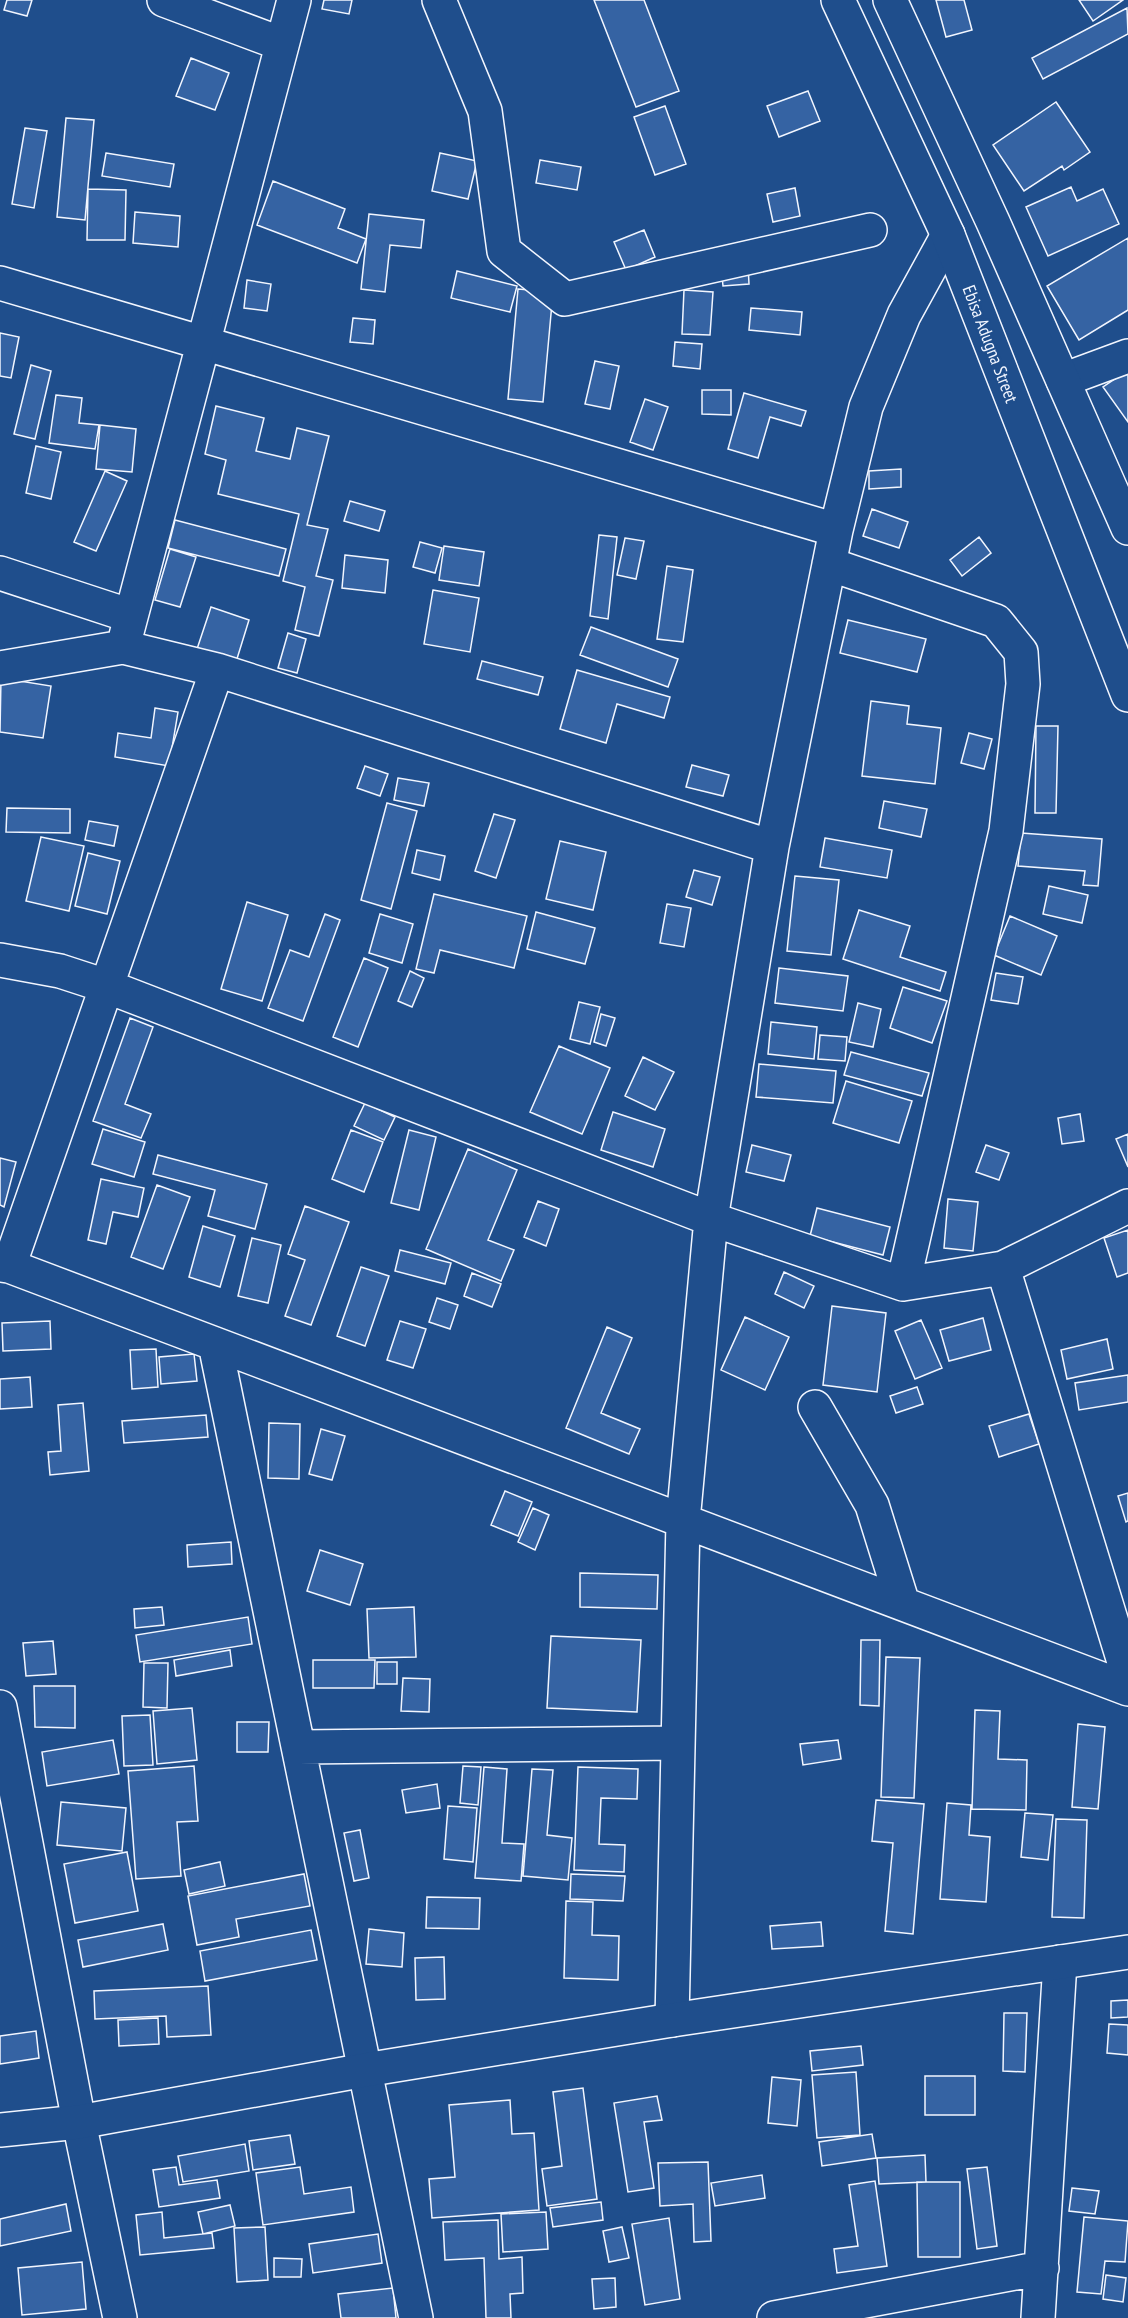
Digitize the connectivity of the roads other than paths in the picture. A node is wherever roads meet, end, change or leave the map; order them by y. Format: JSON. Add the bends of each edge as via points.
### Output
{"nodes":[{"id":1,"x":164,"y":0,"type":"edge"},
{"id":2,"x":294,"y":0,"type":"edge"},
{"id":3,"x":439,"y":0,"type":"edge"},
{"id":4,"x":838,"y":0,"type":"edge"},
{"id":5,"x":890,"y":0,"type":"edge"},
{"id":6,"x":282,"y":44,"type":"junction"},
{"id":7,"x":870,"y":230,"type":"dead end"},
{"id":8,"x":948,"y":235,"type":"junction"},
{"id":9,"x":0,"y":283,"type":"edge"},
{"id":10,"x":203,"y":342,"type":"junction"},
{"id":11,"x":1128,"y":356,"type":"edge"},
{"id":12,"x":1063,"y":380,"type":"junction"},
{"id":13,"x":1128,"y":528,"type":"edge"},
{"id":14,"x":836,"y":530,"type":"junction"},
{"id":15,"x":829,"y":564,"type":"junction"},
{"id":16,"x":0,"y":573,"type":"edge"},
{"id":17,"x":127,"y":631,"type":"junction"},
{"id":18,"x":0,"y":668,"type":"edge"},
{"id":19,"x":217,"y":670,"type":"junction"},
{"id":20,"x":1128,"y":695,"type":"edge"},
{"id":21,"x":772,"y":847,"type":"junction"},
{"id":22,"x":0,"y":960,"type":"edge"},
{"id":23,"x":106,"y":986,"type":"junction"},
{"id":24,"x":1128,"y":1206,"type":"edge"},
{"id":25,"x":711,"y":1219,"type":"junction"},
{"id":26,"x":5,"y":1265,"type":"edge"},
{"id":27,"x":1002,"y":1268,"type":"junction"},
{"id":28,"x":903,"y":1284,"type":"junction"},
{"id":29,"x":215,"y":1344,"type":"junction"},
{"id":30,"x":815,"y":1407,"type":"dead end"},
{"id":31,"x":683,"y":1521,"type":"junction"},
{"id":32,"x":903,"y":1604,"type":"junction"},
{"id":33,"x":1128,"y":1675,"type":"edge"},
{"id":34,"x":1128,"y":1689,"type":"edge"},
{"id":35,"x":0,"y":1707,"type":"edge"},
{"id":36,"x":678,"y":1743,"type":"junction"},
{"id":37,"x":299,"y":1747,"type":"junction"},
{"id":38,"x":1128,"y":1952,"type":"edge"},
{"id":39,"x":1060,"y":1962,"type":"junction"},
{"id":40,"x":672,"y":2020,"type":"junction"},
{"id":41,"x":366,"y":2070,"type":"junction"},
{"id":42,"x":79,"y":2122,"type":"junction"},
{"id":43,"x":0,"y":2130,"type":"edge"},
{"id":44,"x":1042,"y":2268,"type":"junction"},
{"id":45,"x":120,"y":2318,"type":"edge"},
{"id":46,"x":416,"y":2318,"type":"edge"},
{"id":47,"x":774,"y":2318,"type":"edge"},
{"id":48,"x":1038,"y":2318,"type":"edge"}],
"edges":[{"from":1,"to":6,"type":"street"},
{"from":2,"to":6,"type":"street"},
{"from":3,"to":7,"type":"street","via":[[485,111],[504,251],[565,299]]},
{"from":4,"to":8,"type":"street","name":"Ebisa Adugna Street"},
{"from":5,"to":12,"type":"street"},
{"from":6,"to":10,"type":"street"},
{"from":8,"to":14,"type":"street","via":[[904,315],[866,407]]},
{"from":8,"to":20,"type":"street","name":"Ebisa Adugna Street"},
{"from":9,"to":10,"type":"street"},
{"from":10,"to":14,"type":"street"},
{"from":10,"to":17,"type":"street"},
{"from":11,"to":12,"type":"street"},
{"from":12,"to":13,"type":"street"},
{"from":14,"to":15,"type":"street"},
{"from":15,"to":21,"type":"street"},
{"from":15,"to":28,"type":"street","via":[[996,621],[1021,652],[1023,684],[1006,831]]},
{"from":16,"to":17,"type":"street"},
{"from":17,"to":18,"type":"street"},
{"from":17,"to":19,"type":"street"},
{"from":19,"to":21,"type":"street"},
{"from":19,"to":23,"type":"street"},
{"from":21,"to":25,"type":"street"},
{"from":22,"to":23,"type":"street","via":[[60,971]]},
{"from":23,"to":25,"type":"street"},
{"from":23,"to":26,"type":"street"},
{"from":24,"to":27,"type":"street"},
{"from":25,"to":28,"type":"street"},
{"from":25,"to":31,"type":"street"},
{"from":26,"to":29,"type":"street"},
{"from":27,"to":28,"type":"street"},
{"from":27,"to":33,"type":"street"},
{"from":29,"to":31,"type":"street"},
{"from":29,"to":37,"type":"street"},
{"from":30,"to":32,"type":"street","via":[[872,1505]]},
{"from":31,"to":32,"type":"street"},
{"from":31,"to":36,"type":"street"},
{"from":32,"to":34,"type":"street"},
{"from":35,"to":42,"type":"street"},
{"from":36,"to":37,"type":"street"},
{"from":36,"to":40,"type":"street"},
{"from":37,"to":41,"type":"street"},
{"from":38,"to":39,"type":"street"},
{"from":39,"to":40,"type":"street"},
{"from":39,"to":44,"type":"street"},
{"from":40,"to":41,"type":"street"},
{"from":41,"to":42,"type":"street"},
{"from":41,"to":46,"type":"street"},
{"from":42,"to":43,"type":"street"},
{"from":42,"to":45,"type":"street"},
{"from":44,"to":47,"type":"street"},
{"from":44,"to":48,"type":"street"}]}
